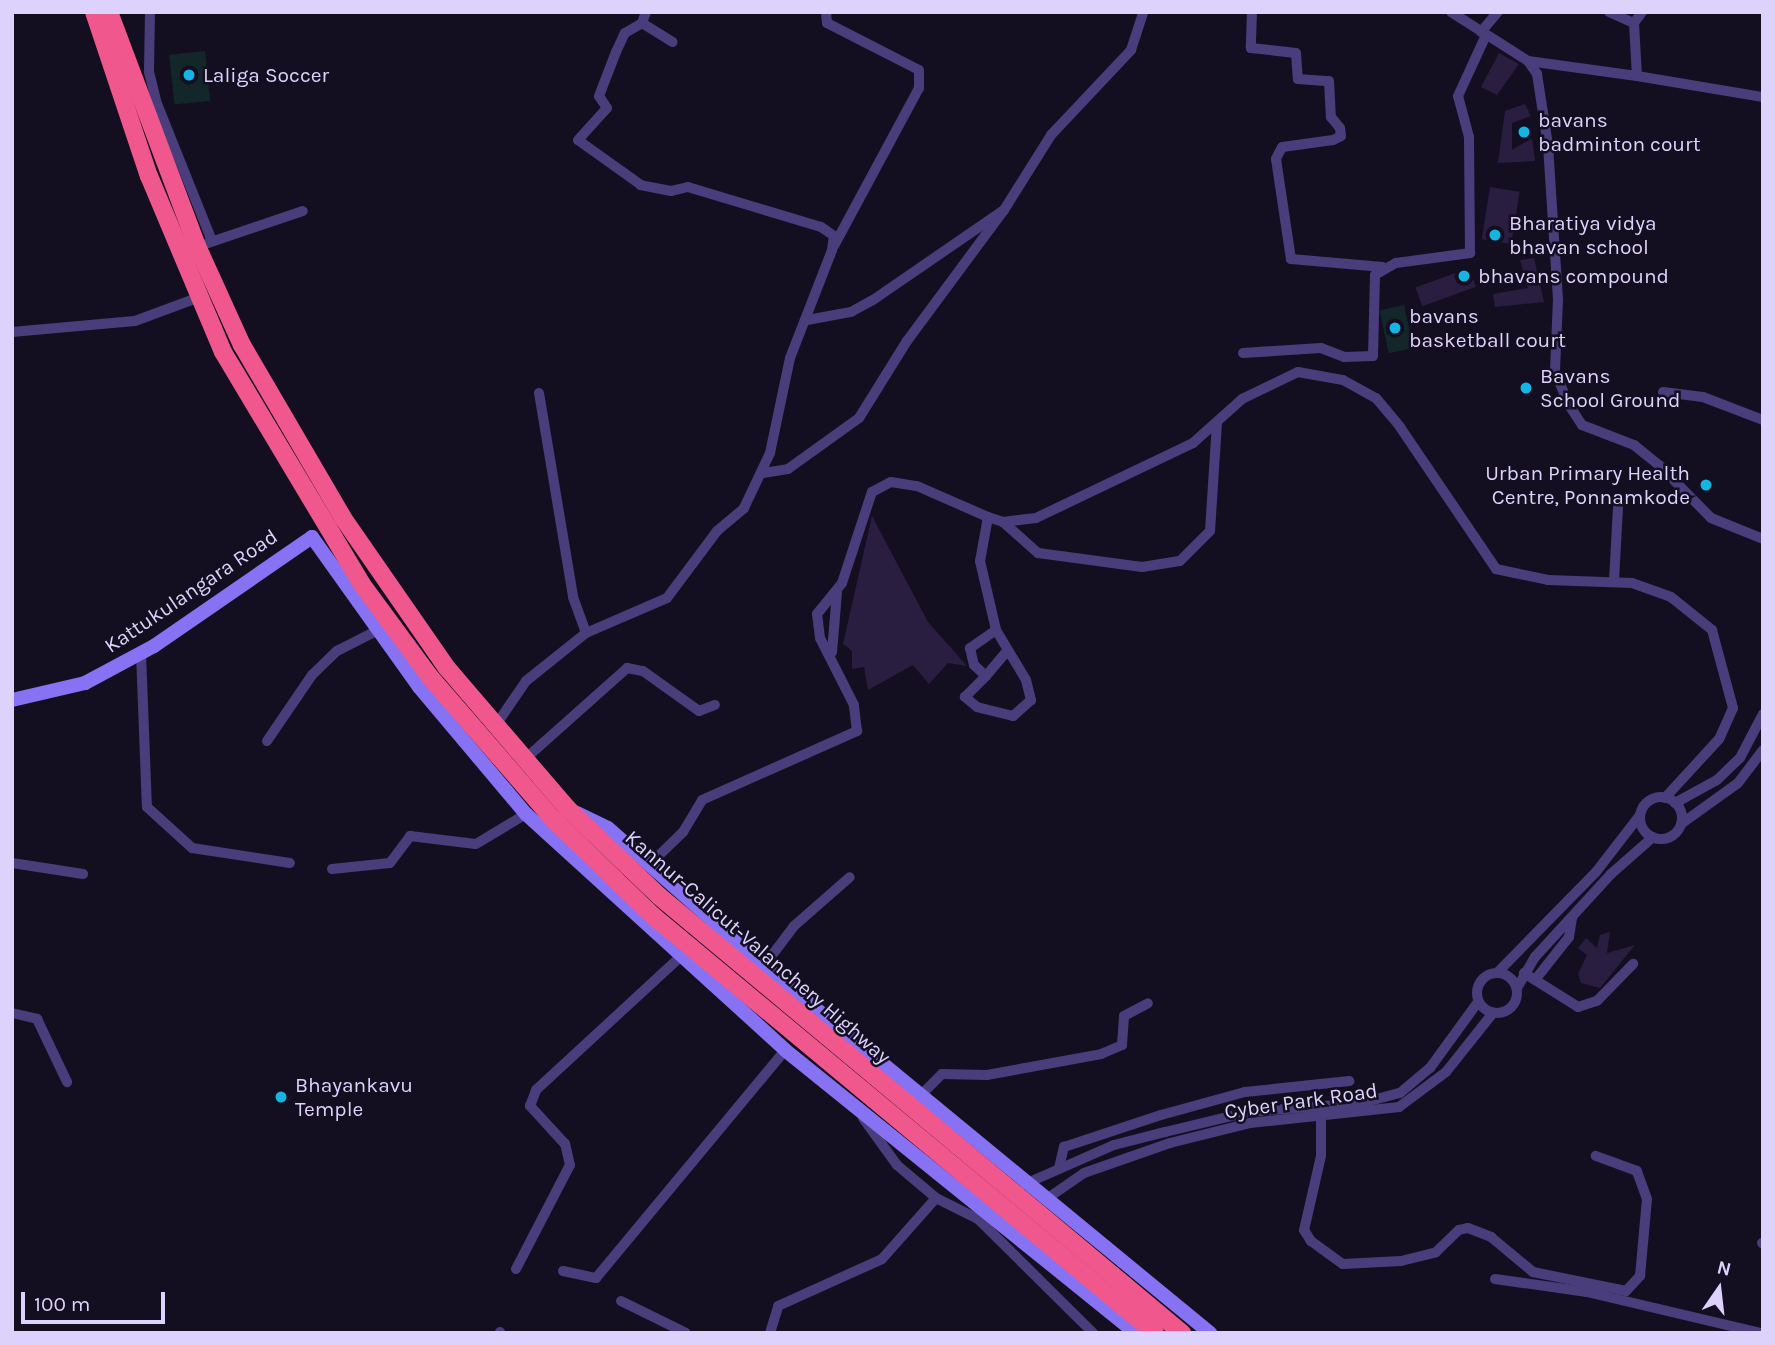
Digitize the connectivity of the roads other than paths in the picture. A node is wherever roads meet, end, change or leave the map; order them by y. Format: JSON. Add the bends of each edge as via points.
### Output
{"nodes":[{"id":1,"x":93,"y":12,"type":"edge"},
{"id":2,"x":109,"y":12,"type":"edge"},
{"id":3,"x":150,"y":12,"type":"edge"},
{"id":4,"x":646,"y":12,"type":"edge"},
{"id":5,"x":827,"y":12,"type":"edge"},
{"id":6,"x":1143,"y":12,"type":"edge"},
{"id":7,"x":1252,"y":12,"type":"edge"},
{"id":8,"x":1451,"y":12,"type":"edge"},
{"id":9,"x":1498,"y":12,"type":"edge"},
{"id":10,"x":1609,"y":12,"type":"edge"},
{"id":11,"x":1642,"y":12,"type":"edge"},
{"id":12,"x":642,"y":23,"type":"junction"},
{"id":13,"x":1634,"y":23,"type":"junction"},
{"id":14,"x":1483,"y":33,"type":"junction"},
{"id":15,"x":672,"y":42,"type":"dead end"},
{"id":16,"x":1528,"y":61,"type":"junction"},
{"id":17,"x":1637,"y":76,"type":"junction"},
{"id":18,"x":1763,"y":97,"type":"edge"},
{"id":19,"x":1004,"y":210,"type":"junction"},
{"id":20,"x":303,"y":211,"type":"dead end"},
{"id":21,"x":204,"y":244,"type":"junction"},
{"id":22,"x":832,"y":250,"type":"junction"},
{"id":23,"x":1385,"y":266,"type":"junction"},
{"id":24,"x":200,"y":297,"type":"junction"},
{"id":25,"x":807,"y":320,"type":"junction"},
{"id":26,"x":12,"y":332,"type":"edge"},
{"id":27,"x":1243,"y":353,"type":"dead end"},
{"id":28,"x":1663,"y":392,"type":"dead end"},
{"id":29,"x":539,"y":393,"type":"dead end"},
{"id":30,"x":1763,"y":420,"type":"edge"},
{"id":31,"x":1217,"y":422,"type":"junction"},
{"id":32,"x":763,"y":473,"type":"junction"},
{"id":33,"x":1618,"y":508,"type":"dead end"},
{"id":34,"x":988,"y":517,"type":"junction"},
{"id":35,"x":1003,"y":522,"type":"junction"},
{"id":36,"x":1763,"y":539,"type":"edge"},
{"id":37,"x":1614,"y":581,"type":"junction"},
{"id":38,"x":838,"y":590,"type":"junction"},
{"id":39,"x":996,"y":630,"type":"junction"},
{"id":40,"x":376,"y":631,"type":"junction"},
{"id":41,"x":586,"y":633,"type":"junction"},
{"id":42,"x":1007,"y":651,"type":"junction"},
{"id":43,"x":832,"y":652,"type":"junction"},
{"id":44,"x":141,"y":653,"type":"junction"},
{"id":45,"x":986,"y":676,"type":"junction"},
{"id":46,"x":12,"y":700,"type":"edge"},
{"id":47,"x":715,"y":705,"type":"dead end"},
{"id":48,"x":1763,"y":714,"type":"edge"},
{"id":49,"x":496,"y":725,"type":"junction"},
{"id":50,"x":267,"y":741,"type":"dead end"},
{"id":51,"x":1763,"y":750,"type":"edge"},
{"id":52,"x":525,"y":759,"type":"junction"},
{"id":53,"x":1665,"y":798,"type":"junction"},
{"id":54,"x":1675,"y":803,"type":"junction"},
{"id":55,"x":567,"y":808,"type":"junction"},
{"id":56,"x":526,"y":814,"type":"junction"},
{"id":57,"x":1640,"y":815,"type":"junction"},
{"id":58,"x":1681,"y":824,"type":"junction"},
{"id":59,"x":1653,"y":837,"type":"junction"},
{"id":60,"x":12,"y":863,"type":"edge"},
{"id":61,"x":290,"y":863,"type":"dead end"},
{"id":62,"x":648,"y":866,"type":"junction"},
{"id":63,"x":332,"y":869,"type":"dead end"},
{"id":64,"x":83,"y":874,"type":"dead end"},
{"id":65,"x":850,"y":877,"type":"dead end"},
{"id":66,"x":1572,"y":917,"type":"junction"},
{"id":67,"x":679,"y":958,"type":"junction"},
{"id":68,"x":1633,"y":964,"type":"dead end"},
{"id":69,"x":764,"y":966,"type":"junction"},
{"id":70,"x":1497,"y":973,"type":"junction"},
{"id":71,"x":1524,"y":973,"type":"junction"},
{"id":72,"x":1535,"y":981,"type":"junction"},
{"id":73,"x":1517,"y":988,"type":"junction"},
{"id":74,"x":1478,"y":1002,"type":"junction"},
{"id":75,"x":1148,"y":1003,"type":"dead end"},
{"id":76,"x":12,"y":1013,"type":"edge"},
{"id":77,"x":1493,"y":1013,"type":"junction"},
{"id":78,"x":785,"y":1050,"type":"junction"},
{"id":79,"x":1349,"y":1081,"type":"dead end"},
{"id":80,"x":67,"y":1082,"type":"dead end"},
{"id":81,"x":913,"y":1100,"type":"junction"},
{"id":82,"x":858,"y":1110,"type":"junction"},
{"id":83,"x":1321,"y":1117,"type":"junction"},
{"id":84,"x":1596,"y":1156,"type":"dead end"},
{"id":85,"x":1059,"y":1168,"type":"junction"},
{"id":86,"x":1025,"y":1184,"type":"junction"},
{"id":87,"x":936,"y":1198,"type":"junction"},
{"id":88,"x":1045,"y":1200,"type":"junction"},
{"id":89,"x":516,"y":1269,"type":"dead end"},
{"id":90,"x":563,"y":1271,"type":"dead end"},
{"id":91,"x":1495,"y":1279,"type":"dead end"},
{"id":92,"x":1546,"y":1281,"type":"junction"},
{"id":93,"x":621,"y":1301,"type":"dead end"},
{"id":94,"x":686,"y":1333,"type":"edge"},
{"id":95,"x":770,"y":1333,"type":"edge"},
{"id":96,"x":1093,"y":1333,"type":"edge"},
{"id":97,"x":1136,"y":1333,"type":"edge"},
{"id":98,"x":1155,"y":1333,"type":"edge"},
{"id":99,"x":1182,"y":1333,"type":"edge"},
{"id":100,"x":1210,"y":1333,"type":"edge"},
{"id":101,"x":1761,"y":1333,"type":"edge"}],
"edges":[{"from":1,"to":24,"type":"highway","name":"Kannur-Calicut-Valanchery Highway","via":[[149,176]]},
{"from":2,"to":21,"type":"highway","name":"Kannur-Calicut-Valanchery Highway"},
{"from":3,"to":21,"type":"street","via":[[149,72]]},
{"from":4,"to":12,"type":"street"},
{"from":5,"to":22,"type":"street","via":[[827,23],[919,70],[919,88]]},
{"from":6,"to":19,"type":"street","via":[[1131,50],[1051,135]]},
{"from":7,"to":23,"type":"street","via":[[1251,48],[1296,53],[1298,79],[1329,80],[1331,117],[1340,128],[1340,136],[1333,140],[1282,147],[1276,159],[1291,259]]},
{"from":8,"to":14,"type":"street"},
{"from":9,"to":14,"type":"street"},
{"from":10,"to":13,"type":"street"},
{"from":11,"to":13,"type":"street"},
{"from":12,"to":15,"type":"street"},
{"from":12,"to":22,"type":"street","via":[[625,33],[598,96],[607,108],[578,140],[641,185],[671,191],[688,187],[821,227],[834,236]]},
{"from":13,"to":17,"type":"street"},
{"from":14,"to":16,"type":"street"},
{"from":14,"to":23,"type":"street","via":[[1458,96],[1469,141],[1470,253]]},
{"from":16,"to":17,"type":"street"},
{"from":16,"to":36,"type":"street","via":[[1537,74],[1548,145],[1558,299],[1555,372],[1569,405],[1582,425],[1634,446],[1659,465],[1711,519]]},
{"from":17,"to":18,"type":"street"},
{"from":19,"to":25,"type":"street","via":[[852,312]]},
{"from":19,"to":32,"type":"street","via":[[907,341],[859,418],[788,469]]},
{"from":20,"to":21,"type":"street"},
{"from":21,"to":49,"type":"highway","name":"Kannur-Calicut-Valanchery Highway","via":[[242,345],[344,518],[447,668]]},
{"from":22,"to":25,"type":"street","via":[[811,295]]},
{"from":23,"to":27,"type":"street","via":[[1372,280],[1373,356],[1344,357],[1321,348]]},
{"from":24,"to":26,"type":"street","via":[[135,321]]},
{"from":24,"to":98,"type":"highway","name":"Kannur-Calicut-Valanchery Highway","via":[[223,352],[361,583],[484,741],[553,819],[652,915]]},
{"from":25,"to":32,"type":"street","via":[[781,389],[775,439]]},
{"from":28,"to":30,"type":"street","via":[[1703,397]]},
{"from":29,"to":41,"type":"street","via":[[573,597]]},
{"from":31,"to":35,"type":"street","via":[[1193,443],[1048,513]]},
{"from":31,"to":35,"type":"street","via":[[1210,531],[1180,561],[1142,567],[1038,553]]},
{"from":31,"to":37,"type":"street","via":[[1242,399],[1298,372],[1343,380],[1376,398],[1400,427],[1496,569],[1548,580]]},
{"from":32,"to":41,"type":"street","via":[[744,508],[717,531],[667,598]]},
{"from":33,"to":37,"type":"street"},
{"from":34,"to":35,"type":"street"},
{"from":34,"to":38,"type":"street","via":[[917,486],[891,482],[872,492],[857,550]]},
{"from":34,"to":39,"type":"street","via":[[980,561]]},
{"from":37,"to":53,"type":"street","via":[[1632,583],[1692,610],[1712,630],[1727,671],[1733,708],[1719,738]]},
{"from":38,"to":43,"type":"street"},
{"from":38,"to":43,"type":"street","via":[[817,614],[820,638]]},
{"from":39,"to":42,"type":"street"},
{"from":39,"to":45,"type":"street","via":[[970,648],[974,665]]},
{"from":40,"to":44,"type":"street","name":"Kattukulangara Road","via":[[312,537]]},
{"from":40,"to":50,"type":"street","via":[[337,651],[312,675]]},
{"from":40,"to":56,"type":"street"},
{"from":41,"to":49,"type":"street","via":[[527,681]]},
{"from":42,"to":45,"type":"street"},
{"from":42,"to":45,"type":"street","via":[[1026,680],[1031,700],[1013,716],[977,707],[965,697]]},
{"from":43,"to":62,"type":"street","via":[[854,705],[857,731],[702,800],[683,832]]},
{"from":44,"to":46,"type":"street","name":"Kattukulangara Road","via":[[85,683]]},
{"from":44,"to":61,"type":"street","via":[[147,807],[192,848]]},
{"from":47,"to":52,"type":"street","via":[[699,710],[643,671],[627,668]]},
{"from":48,"to":54,"type":"street","via":[[1740,758],[1717,780]]},
{"from":49,"to":52,"type":"highway","name":"Kannur-Calicut-Valanchery Highway"},
{"from":51,"to":58,"type":"street","via":[[1738,783]]},
{"from":52,"to":55,"type":"highway","name":"Kannur-Calicut-Valanchery Highway"},
{"from":53,"to":54,"type":"street"},
{"from":53,"to":57,"type":"street","via":[[1652,799]]},
{"from":54,"to":58,"type":"street"},
{"from":55,"to":62,"type":"street","via":[[608,828]]},
{"from":55,"to":81,"type":"highway","name":"Kannur-Calicut-Valanchery Highway","via":[[659,896]]},
{"from":56,"to":63,"type":"street","via":[[476,844],[410,836],[390,863]]},
{"from":56,"to":67,"type":"street"},
{"from":57,"to":59,"type":"street","via":[[1643,828]]},
{"from":57,"to":70,"type":"street","via":[[1596,872]]},
{"from":58,"to":59,"type":"street","via":[[1673,835]]},
{"from":59,"to":66,"type":"street"},
{"from":60,"to":64,"type":"street"},
{"from":62,"to":69,"type":"street"},
{"from":65,"to":69,"type":"street","via":[[794,926]]},
{"from":66,"to":71,"type":"street"},
{"from":66,"to":72,"type":"street","via":[[1569,937]]},
{"from":67,"to":78,"type":"street"},
{"from":67,"to":89,"type":"street","via":[[536,1090],[530,1106],[565,1144],[570,1165]]},
{"from":68,"to":72,"type":"street","via":[[1597,1001],[1578,1007]]},
{"from":69,"to":81,"type":"street"},
{"from":70,"to":73,"type":"street","via":[[1510,977]]},
{"from":70,"to":74,"type":"street","via":[[1480,981]]},
{"from":71,"to":72,"type":"street"},
{"from":71,"to":73,"type":"street"},
{"from":73,"to":77,"type":"street","via":[[1511,1007]]},
{"from":74,"to":77,"type":"street"},
{"from":74,"to":85,"type":"street","via":[[1430,1069],[1400,1093],[1363,1103],[1248,1111],[1114,1145]]},
{"from":75,"to":81,"type":"street","via":[[1124,1016],[1122,1045],[1101,1054],[987,1075],[942,1074]]},
{"from":76,"to":80,"type":"street","via":[[37,1019]]},
{"from":77,"to":83,"type":"street","name":"Cyber Park Road","via":[[1446,1072],[1416,1099],[1399,1107]]},
{"from":78,"to":82,"type":"street"},
{"from":78,"to":90,"type":"street","via":[[596,1279]]},
{"from":79,"to":85,"type":"street","via":[[1245,1092],[1161,1115],[1064,1147]]},
{"from":81,"to":86,"type":"street"},
{"from":81,"to":99,"type":"highway","name":"Kannur-Calicut-Valanchery Highway"},
{"from":82,"to":87,"type":"street","via":[[897,1165]]},
{"from":82,"to":97,"type":"street"},
{"from":83,"to":88,"type":"street","name":"Cyber Park Road","via":[[1250,1123],[1170,1143],[1084,1173]]},
{"from":83,"to":92,"type":"street","via":[[1321,1156],[1304,1230],[1334,1260],[1413,1258],[1436,1252],[1459,1230],[1468,1228],[1491,1237]]},
{"from":84,"to":92,"type":"street","via":[[1626,1164],[1643,1180],[1646,1246],[1640,1276],[1626,1291]]},
{"from":85,"to":86,"type":"street"},
{"from":86,"to":88,"type":"street"},
{"from":87,"to":95,"type":"street","via":[[882,1259],[778,1306]]},
{"from":87,"to":96,"type":"street","via":[[978,1220]]},
{"from":88,"to":100,"type":"street"},
{"from":91,"to":92,"type":"street"},
{"from":92,"to":101,"type":"street"},
{"from":93,"to":94,"type":"street"}]}
